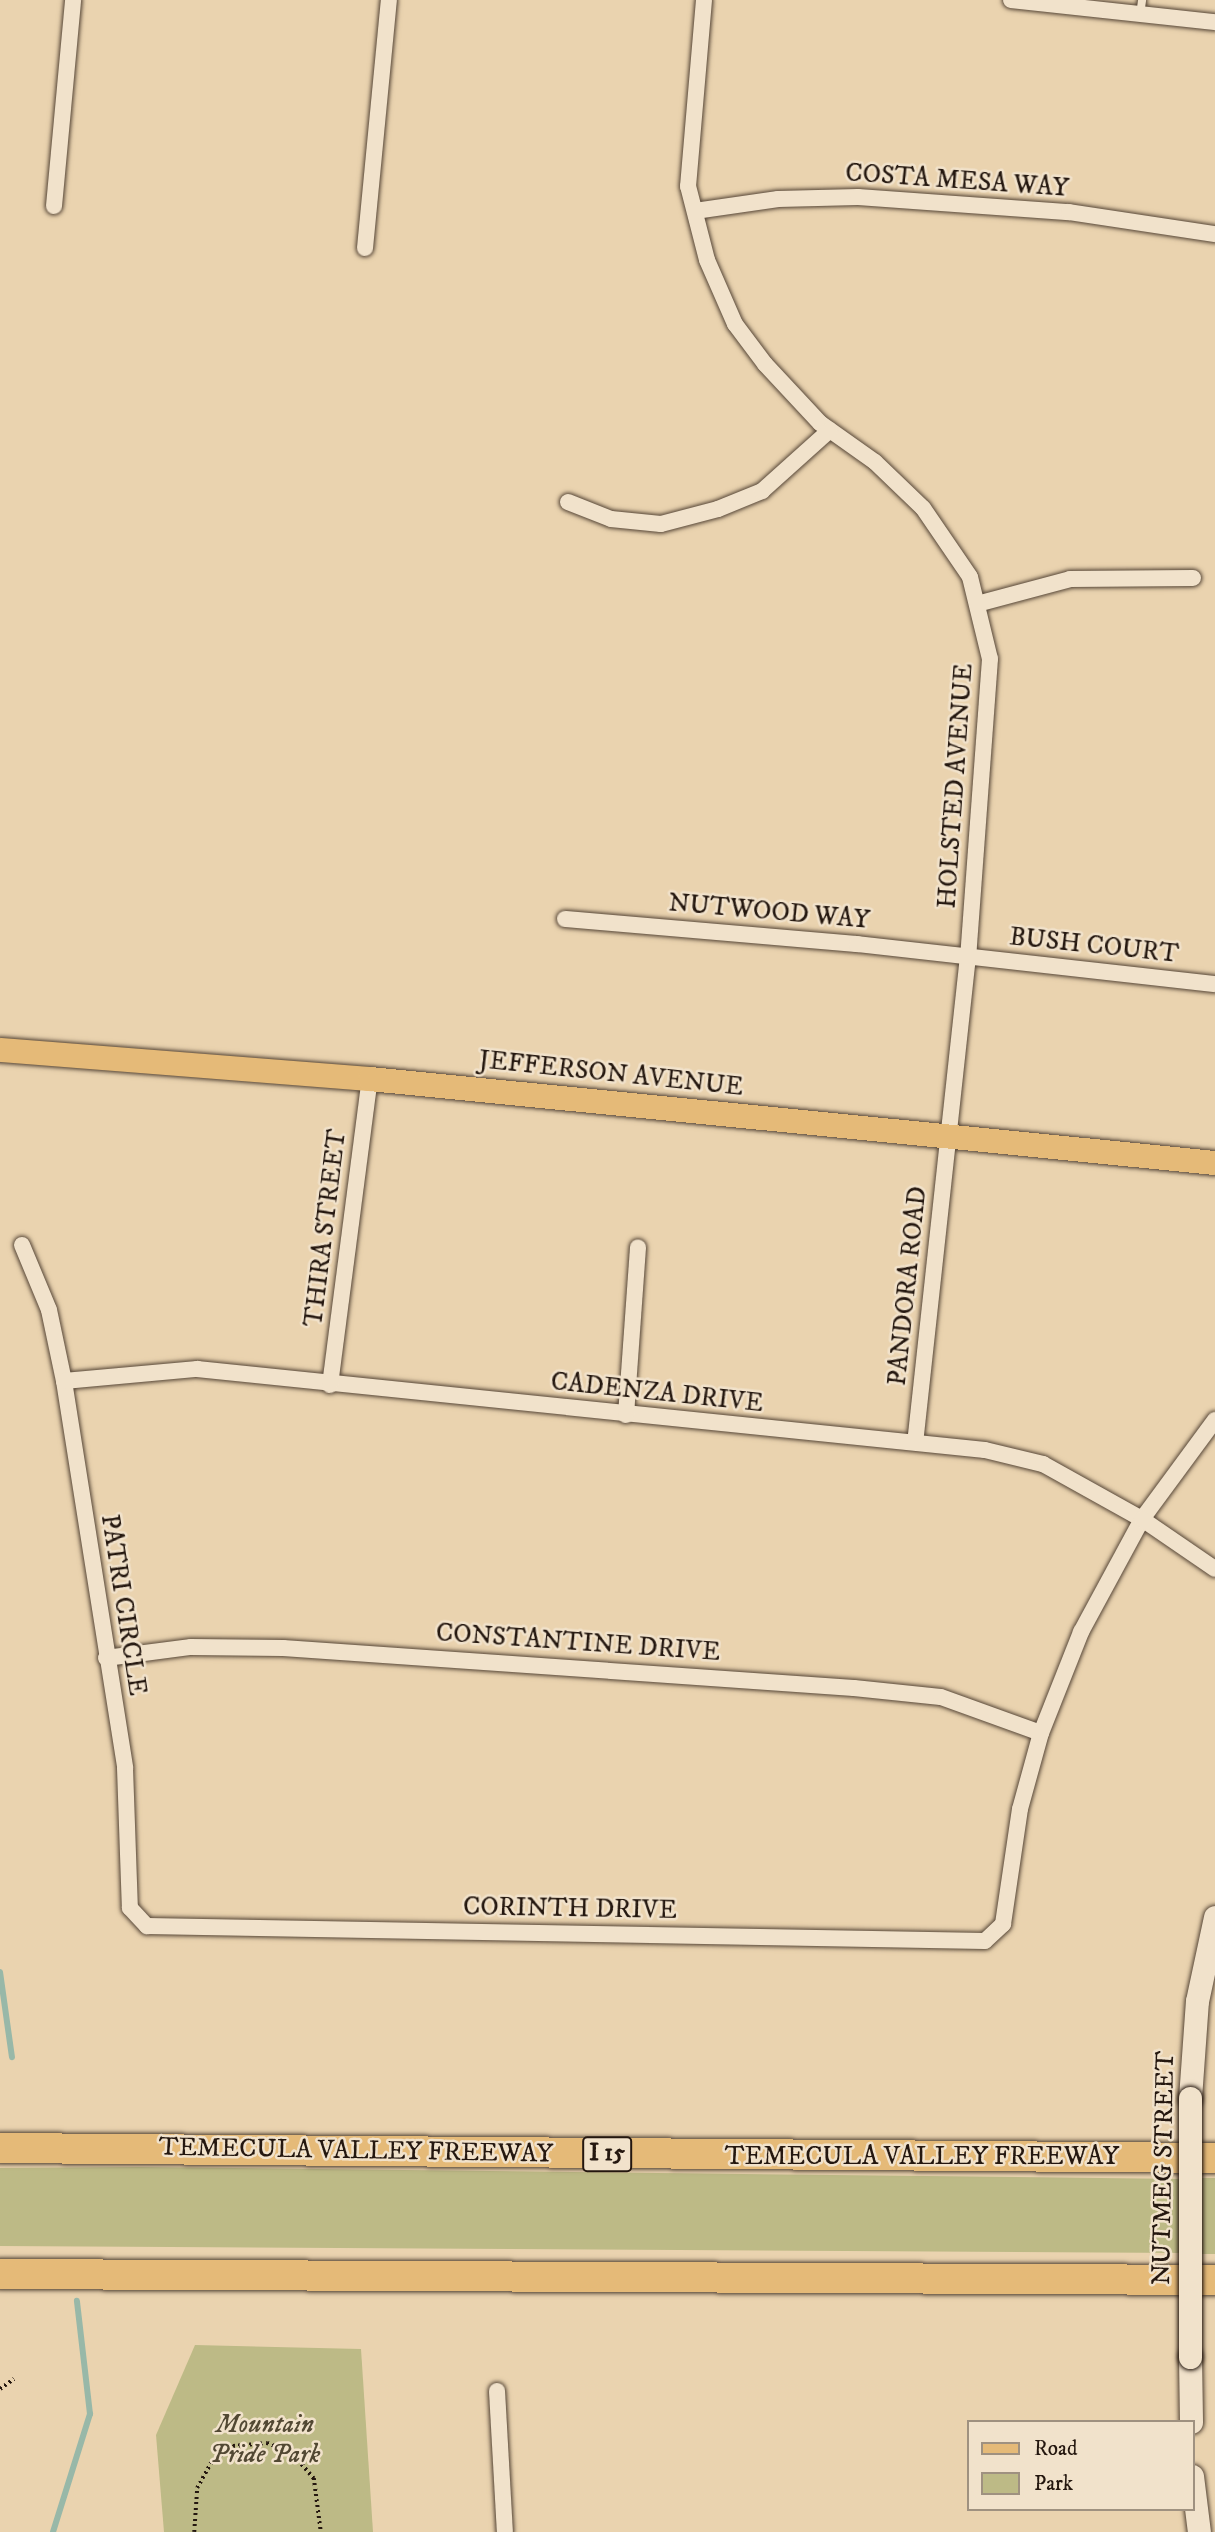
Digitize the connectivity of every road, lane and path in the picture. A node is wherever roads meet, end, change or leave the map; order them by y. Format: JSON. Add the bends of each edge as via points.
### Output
{"nodes":[{"id":1,"x":73,"y":0,"type":"edge"},
{"id":2,"x":388,"y":0,"type":"edge"},
{"id":3,"x":704,"y":0,"type":"edge"},
{"id":4,"x":1011,"y":0,"type":"edge"},
{"id":5,"x":1065,"y":3,"type":"edge"},
{"id":6,"x":1141,"y":7,"type":"edge"},
{"id":7,"x":1215,"y":22,"type":"edge"},
{"id":8,"x":54,"y":206,"type":"dead end"},
{"id":9,"x":695,"y":211,"type":"junction"},
{"id":10,"x":1215,"y":234,"type":"edge"},
{"id":11,"x":365,"y":248,"type":"dead end"},
{"id":12,"x":830,"y":430,"type":"junction"},
{"id":13,"x":568,"y":502,"type":"dead end"},
{"id":14,"x":1193,"y":578,"type":"dead end"},
{"id":15,"x":977,"y":604,"type":"junction"},
{"id":16,"x":565,"y":919,"type":"dead end"},
{"id":17,"x":968,"y":956,"type":"junction"},
{"id":18,"x":1215,"y":984,"type":"edge"},
{"id":19,"x":0,"y":1050,"type":"edge"},
{"id":20,"x":370,"y":1079,"type":"junction"},
{"id":21,"x":948,"y":1134,"type":"junction"},
{"id":22,"x":1215,"y":1163,"type":"edge"},
{"id":23,"x":22,"y":1245,"type":"dead end"},
{"id":24,"x":638,"y":1247,"type":"dead end"},
{"id":25,"x":64,"y":1381,"type":"junction"},
{"id":26,"x":330,"y":1385,"type":"junction"},
{"id":27,"x":626,"y":1415,"type":"junction"},
{"id":28,"x":1215,"y":1420,"type":"edge"},
{"id":29,"x":915,"y":1442,"type":"junction"},
{"id":30,"x":1142,"y":1519,"type":"junction"},
{"id":31,"x":1215,"y":1569,"type":"edge"},
{"id":32,"x":106,"y":1658,"type":"junction"},
{"id":33,"x":1041,"y":1734,"type":"junction"},
{"id":34,"x":1215,"y":1917,"type":"edge"},
{"id":35,"x":195,"y":1928,"type":"joint"},
{"id":36,"x":0,"y":2148,"type":"edge"},
{"id":37,"x":1215,"y":2158,"type":"edge"},
{"id":38,"x":0,"y":2274,"type":"edge"},
{"id":39,"x":1215,"y":2280,"type":"edge"},
{"id":40,"x":14,"y":2379,"type":"dead end"},
{"id":41,"x":0,"y":2389,"type":"edge"},
{"id":42,"x":496,"y":2391,"type":"dead end"},
{"id":43,"x":1191,"y":2420,"type":"edge"},
{"id":44,"x":1194,"y":2492,"type":"edge"},
{"id":45,"x":194,"y":2532,"type":"edge"},
{"id":46,"x":321,"y":2532,"type":"edge"},
{"id":47,"x":505,"y":2532,"type":"edge"},
{"id":48,"x":1199,"y":2532,"type":"edge"}],
"edges":[{"from":1,"to":8,"type":"street"},
{"from":2,"to":11,"type":"street"},
{"from":3,"to":9,"type":"street","name":"HOLSTED AVENUE","via":[[690,128],[688,186]]},
{"from":4,"to":5,"type":"street"},
{"from":5,"to":6,"type":"street"},
{"from":6,"to":7,"type":"street"},
{"from":9,"to":10,"type":"street","name":"COSTA MESA WAY","via":[[778,199],[858,197],[1069,212]]},
{"from":9,"to":12,"type":"street","name":"HOLSTED AVENUE","via":[[707,260],[735,324],[765,364]]},
{"from":12,"to":13,"type":"street","via":[[762,492],[718,509],[661,524],[611,519]]},
{"from":12,"to":15,"type":"street","name":"HOLSTED AVENUE","via":[[875,462],[923,508],[970,577]]},
{"from":14,"to":15,"type":"street","via":[[1070,579]]},
{"from":15,"to":17,"type":"street","name":"HOLSTED AVENUE","via":[[990,659]]},
{"from":16,"to":17,"type":"street","name":"NUTWOOD WAY"},
{"from":17,"to":18,"type":"street","name":"BUSH COURT"},
{"from":17,"to":21,"type":"street","name":"HOLSTED AVENUE"},
{"from":19,"to":20,"type":"main road","name":"JEFFERSON AVENUE"},
{"from":20,"to":21,"type":"main road","name":"JEFFERSON AVENUE"},
{"from":20,"to":26,"type":"street","name":"THIRA STREET"},
{"from":21,"to":22,"type":"main road","name":"JEFFERSON AVENUE"},
{"from":21,"to":29,"type":"street","name":"PANDORA ROAD"},
{"from":23,"to":25,"type":"street","name":"PATRI CIRCLE","via":[[49,1310]]},
{"from":24,"to":27,"type":"street"},
{"from":25,"to":26,"type":"street","name":"CADENZA DRIVE","via":[[197,1369]]},
{"from":25,"to":32,"type":"street","name":"PATRI CIRCLE"},
{"from":26,"to":27,"type":"street","name":"CADENZA DRIVE"},
{"from":27,"to":29,"type":"street","name":"CADENZA DRIVE"},
{"from":28,"to":30,"type":"street","name":"CORINTH DRIVE"},
{"from":29,"to":30,"type":"street","name":"CADENZA DRIVE","via":[[1043,1464]]},
{"from":30,"to":31,"type":"street","name":"CADENZA DRIVE"},
{"from":30,"to":33,"type":"street","name":"CORINTH DRIVE","via":[[1081,1632]]},
{"from":32,"to":33,"type":"street","name":"CONSTANTINE DRIVE","via":[[191,1647],[283,1648],[854,1688],[941,1697]]},
{"from":32,"to":35,"type":"street","name":"PATRI CIRCLE","via":[[125,1768],[130,1908],[147,1926]]},
{"from":33,"to":35,"type":"street","name":"CORINTH DRIVE","via":[[1020,1809],[1003,1924],[985,1941]]},
{"from":34,"to":43,"type":"main road","name":"NUTMEG STREET","bridge":true,"via":[[1197,2001],[1190,2098]]},
{"from":36,"to":37,"type":"highway","name":"TEMECULA VALLEY FREEWAY","number":"I 15"},
{"from":38,"to":39,"type":"highway"},
{"from":40,"to":41,"type":"path"},
{"from":42,"to":47,"type":"street"},
{"from":44,"to":48,"type":"main road"},
{"from":45,"to":46,"type":"path","via":[[197,2488],[211,2463],[233,2446],[267,2444],[291,2452],[314,2478]]}]}
